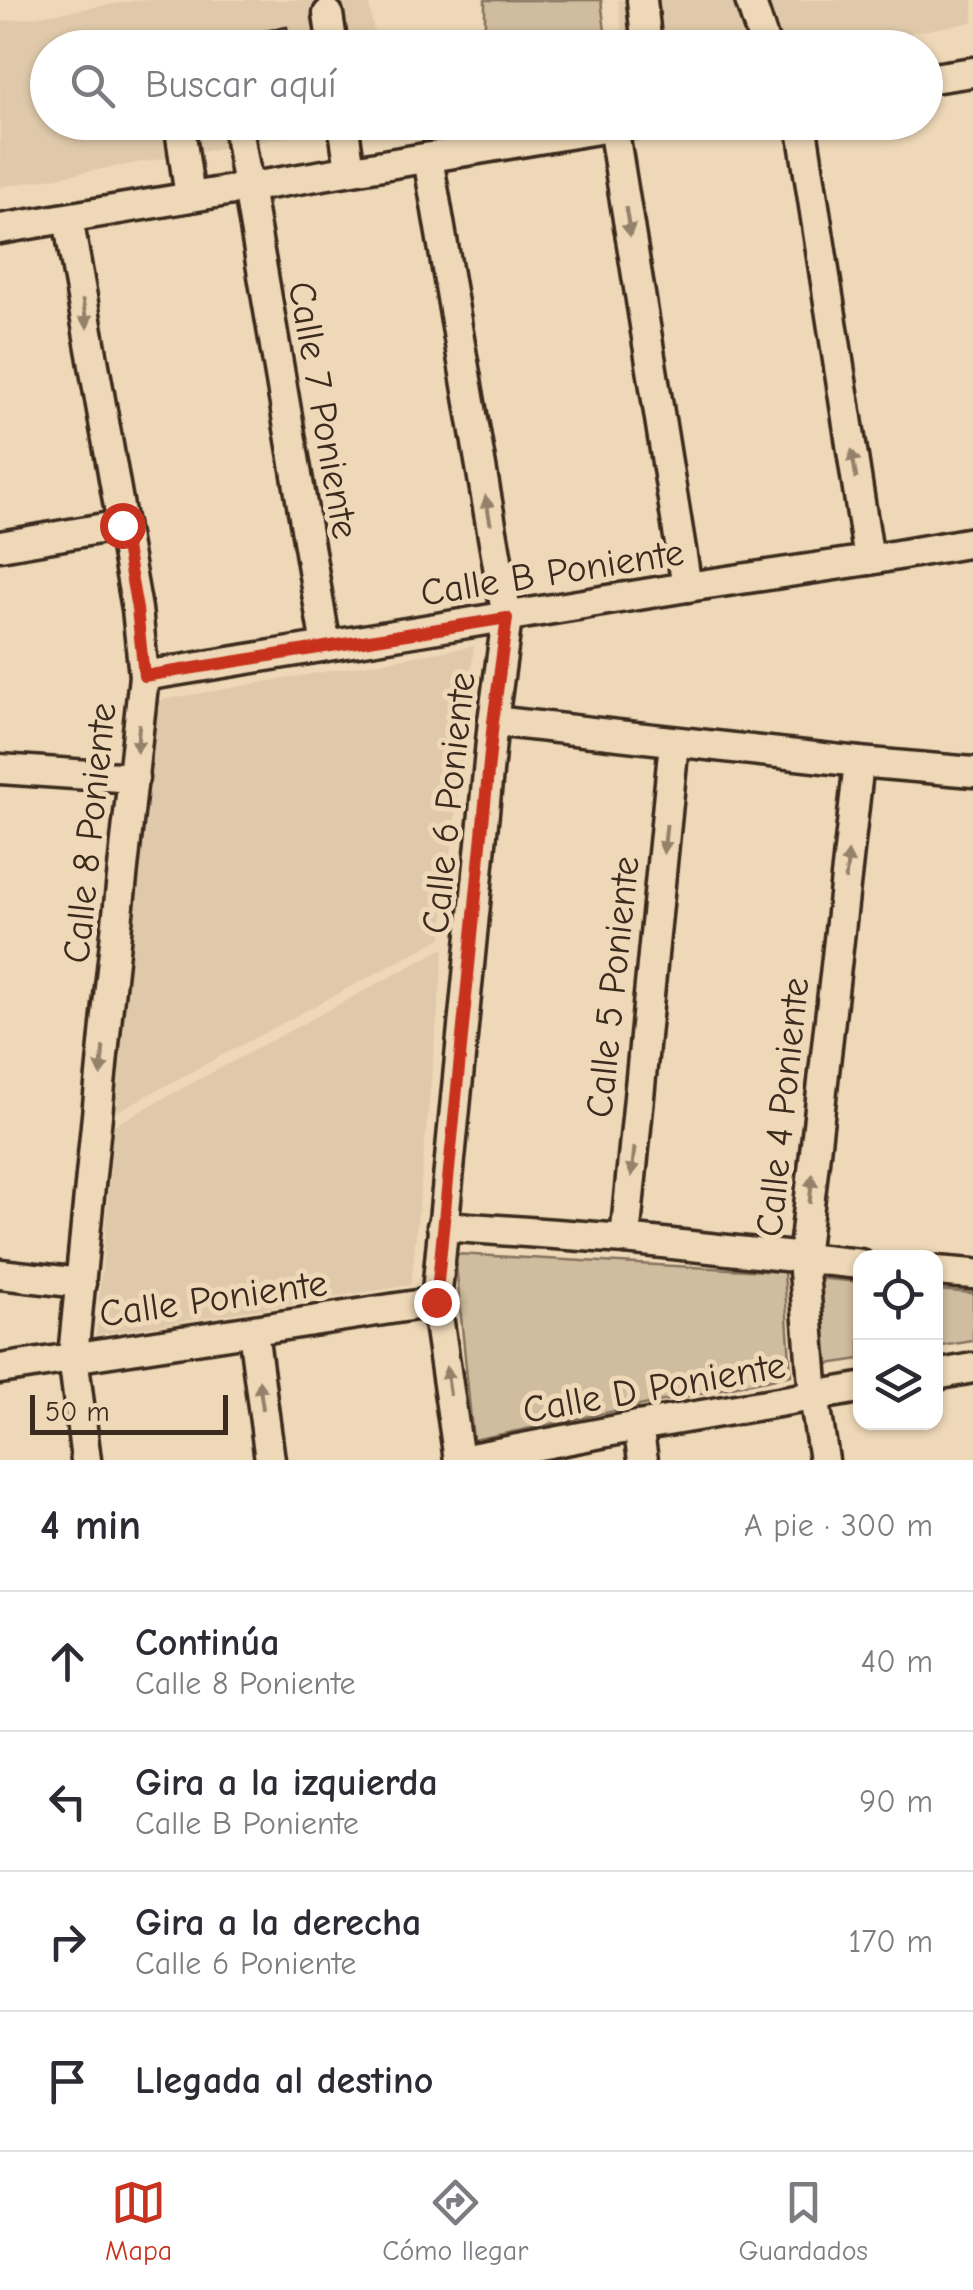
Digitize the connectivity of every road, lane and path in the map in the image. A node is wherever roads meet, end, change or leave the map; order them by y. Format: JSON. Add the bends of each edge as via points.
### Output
{"nodes":[{"id":1,"x":642,"y":0,"type":"edge"},
{"id":2,"x":750,"y":0,"type":"edge"},
{"id":3,"x":328,"y":14,"type":"dead end"},
{"id":4,"x":330,"y":30,"type":"edge"},
{"id":5,"x":645,"y":30,"type":"edge"},
{"id":6,"x":760,"y":30,"type":"edge"},
{"id":7,"x":972,"y":77,"type":"edge"},
{"id":8,"x":943,"y":79,"type":"edge"},
{"id":9,"x":182,"y":140,"type":"edge"},
{"id":10,"x":240,"y":140,"type":"edge"},
{"id":11,"x":346,"y":140,"type":"edge"},
{"id":12,"x":533,"y":140,"type":"edge"},
{"id":13,"x":628,"y":140,"type":"edge"},
{"id":14,"x":803,"y":140,"type":"edge"},
{"id":15,"x":428,"y":158,"type":"junction"},
{"id":16,"x":350,"y":170,"type":"junction"},
{"id":17,"x":248,"y":187,"type":"junction"},
{"id":18,"x":190,"y":196,"type":"junction"},
{"id":19,"x":68,"y":218,"type":"junction"},
{"id":20,"x":0,"y":229,"type":"edge"},
{"id":21,"x":122,"y":525,"type":"junction"},
{"id":22,"x":973,"y":542,"type":"edge"},
{"id":23,"x":0,"y":546,"type":"edge"},
{"id":24,"x":869,"y":560,"type":"junction"},
{"id":25,"x":687,"y":587,"type":"junction"},
{"id":26,"x":507,"y":618,"type":"junction"},
{"id":27,"x":326,"y":646,"type":"junction"},
{"id":28,"x":144,"y":676,"type":"junction"},
{"id":29,"x":493,"y":722,"type":"junction"},
{"id":30,"x":674,"y":742,"type":"junction"},
{"id":31,"x":858,"y":762,"type":"junction"},
{"id":32,"x":0,"y":769,"type":"edge"},
{"id":33,"x":973,"y":772,"type":"edge"},
{"id":34,"x":134,"y":778,"type":"junction"},
{"id":35,"x":442,"y":1226,"type":"junction"},
{"id":36,"x":625,"y":1239,"type":"junction"},
{"id":37,"x":803,"y":1259,"type":"junction"},
{"id":38,"x":853,"y":1263,"type":"edge"},
{"id":39,"x":943,"y":1272,"type":"edge"},
{"id":40,"x":0,"y":1274,"type":"edge"},
{"id":41,"x":973,"y":1274,"type":"edge"},
{"id":42,"x":81,"y":1283,"type":"junction"},
{"id":43,"x":436,"y":1302,"type":"junction"},
{"id":44,"x":253,"y":1331,"type":"junction"},
{"id":45,"x":73,"y":1356,"type":"junction"},
{"id":46,"x":0,"y":1368,"type":"edge"},
{"id":47,"x":973,"y":1368,"type":"edge"},
{"id":48,"x":943,"y":1374,"type":"edge"},
{"id":49,"x":853,"y":1389,"type":"edge"},
{"id":50,"x":814,"y":1396,"type":"junction"},
{"id":51,"x":638,"y":1426,"type":"junction"},
{"id":52,"x":86,"y":1460,"type":"edge"},
{"id":53,"x":270,"y":1460,"type":"edge"},
{"id":54,"x":460,"y":1460,"type":"edge"},
{"id":55,"x":643,"y":1460,"type":"edge"},
{"id":56,"x":824,"y":1460,"type":"edge"}],
"edges":[{"from":1,"to":5,"type":"street"},
{"from":2,"to":6,"type":"street"},
{"from":3,"to":4,"type":"street"},
{"from":7,"to":8,"type":"street"},
{"from":9,"to":18,"type":"street"},
{"from":10,"to":17,"type":"street","name":"Calle 7 Poniente"},
{"from":11,"to":16,"type":"street"},
{"from":12,"to":15,"type":"street"},
{"from":13,"to":25,"type":"street","one_way":true},
{"from":24,"to":14,"type":"street","one_way":true},
{"from":15,"to":16,"type":"street"},
{"from":26,"to":15,"type":"street","name":"Calle 6 Poniente","one_way":true},
{"from":16,"to":17,"type":"street"},
{"from":17,"to":18,"type":"street"},
{"from":17,"to":27,"type":"street","name":"Calle 7 Poniente"},
{"from":18,"to":19,"type":"street"},
{"from":19,"to":20,"type":"street"},
{"from":19,"to":21,"type":"street","name":"Calle 8 Poniente","one_way":true},
{"from":21,"to":23,"type":"street"},
{"from":21,"to":28,"type":"street","name":"Calle 8 Poniente"},
{"from":22,"to":24,"type":"street","name":"Calle B Poniente"},
{"from":24,"to":25,"type":"street","name":"Calle B Poniente"},
{"from":25,"to":26,"type":"street","name":"Calle B Poniente"},
{"from":26,"to":27,"type":"street","name":"Calle B Poniente"},
{"from":26,"to":29,"type":"street","name":"Calle 6 Poniente"},
{"from":27,"to":28,"type":"street","name":"Calle B Poniente"},
{"from":28,"to":34,"type":"street","name":"Calle 8 Poniente","one_way":true},
{"from":29,"to":30,"type":"street"},
{"from":29,"to":35,"type":"street","name":"Calle 6 Poniente"},
{"from":30,"to":31,"type":"street"},
{"from":30,"to":36,"type":"street","name":"Calle 5 Poniente","one_way":true},
{"from":31,"to":33,"type":"street"},
{"from":37,"to":31,"type":"street","name":"Calle 4 Poniente","one_way":true},
{"from":32,"to":34,"type":"street"},
{"from":34,"to":42,"type":"street","name":"Calle 8 Poniente","one_way":true},
{"from":35,"to":36,"type":"street"},
{"from":35,"to":43,"type":"street","name":"Calle 6 Poniente"},
{"from":36,"to":37,"type":"street"},
{"from":37,"to":38,"type":"street"},
{"from":37,"to":50,"type":"street","name":"Calle 4 Poniente"},
{"from":39,"to":41,"type":"street"},
{"from":40,"to":42,"type":"street"},
{"from":42,"to":45,"type":"street","name":"Calle 8 Poniente"},
{"from":43,"to":44,"type":"street","name":"Calle Poniente"},
{"from":54,"to":43,"type":"street","name":"Calle 6 Poniente","one_way":true},
{"from":44,"to":45,"type":"street","name":"Calle Poniente"},
{"from":53,"to":44,"type":"street","one_way":true},
{"from":45,"to":46,"type":"street","name":"Calle Poniente"},
{"from":45,"to":52,"type":"street","name":"Calle 8 Poniente"},
{"from":47,"to":48,"type":"street"},
{"from":49,"to":50,"type":"street","name":"Calle D Poniente"},
{"from":50,"to":51,"type":"street","name":"Calle D Poniente"},
{"from":50,"to":56,"type":"street","name":"Calle 4 Poniente"},
{"from":51,"to":54,"type":"street","name":"Calle D Poniente"},
{"from":51,"to":55,"type":"street"}]}
